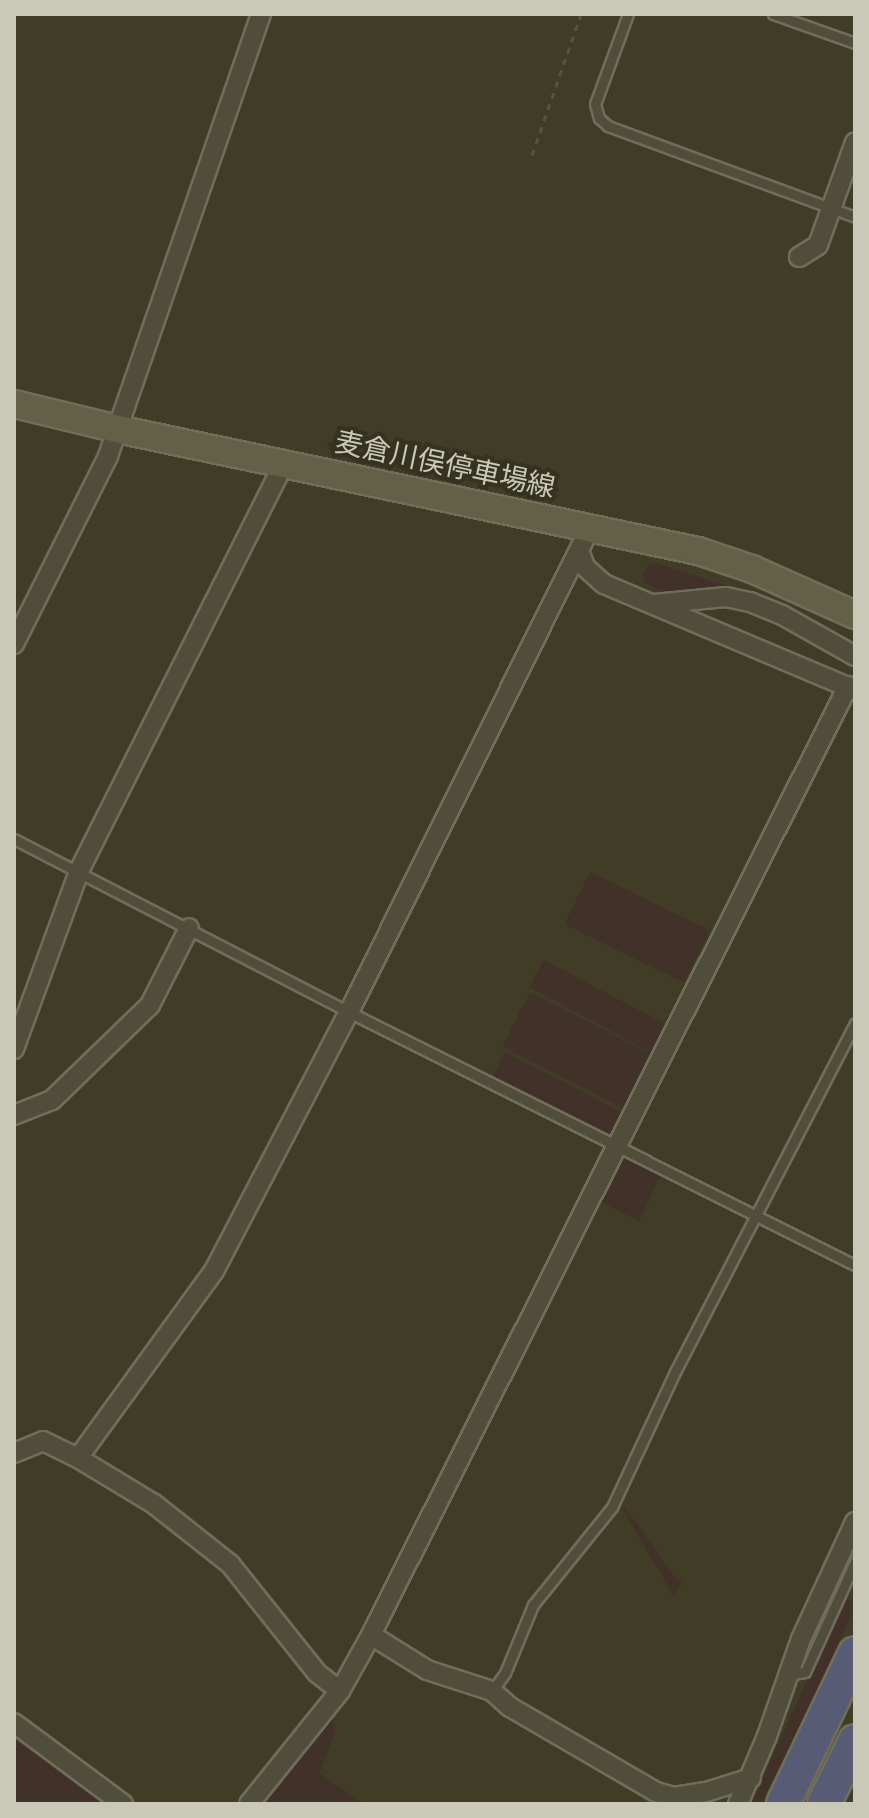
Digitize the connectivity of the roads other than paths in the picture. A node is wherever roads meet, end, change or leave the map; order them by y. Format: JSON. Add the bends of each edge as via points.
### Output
{"nodes":[{"id":1,"x":261,"y":14,"type":"edge"},
{"id":2,"x":628,"y":14,"type":"edge"},
{"id":3,"x":773,"y":14,"type":"edge"},
{"id":4,"x":855,"y":43,"type":"edge"},
{"id":5,"x":855,"y":142,"type":"edge"},
{"id":6,"x":831,"y":209,"type":"junction"},
{"id":7,"x":855,"y":217,"type":"edge"},
{"id":8,"x":799,"y":257,"type":"dead end"},
{"id":9,"x":14,"y":404,"type":"edge"},
{"id":10,"x":117,"y":429,"type":"junction"},
{"id":11,"x":284,"y":464,"type":"junction"},
{"id":12,"x":590,"y":528,"type":"junction"},
{"id":13,"x":580,"y":553,"type":"junction"},
{"id":14,"x":652,"y":604,"type":"junction"},
{"id":15,"x":855,"y":615,"type":"edge"},
{"id":16,"x":14,"y":644,"type":"edge"},
{"id":17,"x":855,"y":656,"type":"edge"},
{"id":18,"x":852,"y":688,"type":"edge"},
{"id":19,"x":14,"y":839,"type":"edge"},
{"id":20,"x":79,"y":871,"type":"junction"},
{"id":21,"x":189,"y":928,"type":"junction"},
{"id":22,"x":349,"y":1012,"type":"junction"},
{"id":23,"x":855,"y":1023,"type":"edge"},
{"id":24,"x":14,"y":1049,"type":"edge"},
{"id":25,"x":14,"y":1115,"type":"edge"},
{"id":26,"x":617,"y":1145,"type":"junction"},
{"id":27,"x":759,"y":1216,"type":"junction"},
{"id":28,"x":855,"y":1265,"type":"edge"},
{"id":29,"x":14,"y":1453,"type":"edge"},
{"id":30,"x":78,"y":1458,"type":"junction"},
{"id":31,"x":855,"y":1522,"type":"edge"},
{"id":32,"x":855,"y":1562,"type":"edge"},
{"id":33,"x":850,"y":1585,"type":"edge"},
{"id":34,"x":371,"y":1635,"type":"junction"},
{"id":35,"x":855,"y":1653,"type":"edge"},
{"id":36,"x":788,"y":1675,"type":"junction"},
{"id":37,"x":340,"y":1691,"type":"junction"},
{"id":38,"x":492,"y":1691,"type":"junction"},
{"id":39,"x":14,"y":1723,"type":"edge"},
{"id":40,"x":855,"y":1741,"type":"edge"},
{"id":41,"x":751,"y":1778,"type":"junction"},
{"id":42,"x":123,"y":1804,"type":"edge"},
{"id":43,"x":249,"y":1804,"type":"edge"},
{"id":44,"x":738,"y":1804,"type":"edge"},
{"id":45,"x":783,"y":1804,"type":"edge"},
{"id":46,"x":824,"y":1804,"type":"edge"}],
"edges":[{"from":1,"to":10,"type":"street"},
{"from":2,"to":6,"type":"lane","via":[[595,104],[599,118],[608,126]]},
{"from":3,"to":4,"type":"lane"},
{"from":5,"to":6,"type":"street"},
{"from":6,"to":7,"type":"lane"},
{"from":6,"to":8,"type":"street","via":[[818,245]]},
{"from":9,"to":10,"type":"main road","name":"麦倉川俣停車場線"},
{"from":10,"to":11,"type":"main road","name":"麦倉川俣停車場線"},
{"from":10,"to":16,"type":"street"},
{"from":11,"to":12,"type":"main road","name":"麦倉川俣停車場線"},
{"from":11,"to":20,"type":"street"},
{"from":12,"to":13,"type":"street"},
{"from":12,"to":15,"type":"main road","name":"麦倉川俣停車場線","via":[[698,551]]},
{"from":13,"to":14,"type":"street","via":[[593,577]]},
{"from":13,"to":22,"type":"street"},
{"from":14,"to":17,"type":"street","via":[[726,597],[750,602]]},
{"from":14,"to":18,"type":"street"},
{"from":18,"to":26,"type":"street"},
{"from":19,"to":20,"type":"lane"},
{"from":20,"to":21,"type":"lane"},
{"from":20,"to":24,"type":"street"},
{"from":21,"to":22,"type":"lane"},
{"from":21,"to":25,"type":"street","via":[[150,1005],[52,1100]]},
{"from":22,"to":26,"type":"lane"},
{"from":22,"to":30,"type":"street","via":[[214,1271]]},
{"from":23,"to":27,"type":"lane"},
{"from":26,"to":27,"type":"lane"},
{"from":26,"to":34,"type":"street"},
{"from":27,"to":28,"type":"lane"},
{"from":27,"to":38,"type":"lane","via":[[676,1370],[612,1507],[533,1605]]},
{"from":29,"to":30,"type":"street","via":[[43,1441]]},
{"from":30,"to":37,"type":"street","via":[[154,1504],[230,1564],[317,1673]]},
{"from":31,"to":36,"type":"street"},
{"from":32,"to":33,"type":"lane"},
{"from":33,"to":36,"type":"lane","via":[[805,1672]]},
{"from":34,"to":37,"type":"street"},
{"from":34,"to":38,"type":"street","via":[[427,1670]]},
{"from":35,"to":45,"type":"highway"},
{"from":36,"to":41,"type":"street"},
{"from":37,"to":43,"type":"street"},
{"from":38,"to":41,"type":"street","via":[[510,1707],[656,1792],[674,1797]]},
{"from":39,"to":42,"type":"street"},
{"from":40,"to":46,"type":"highway"},
{"from":41,"to":44,"type":"street"}]}
